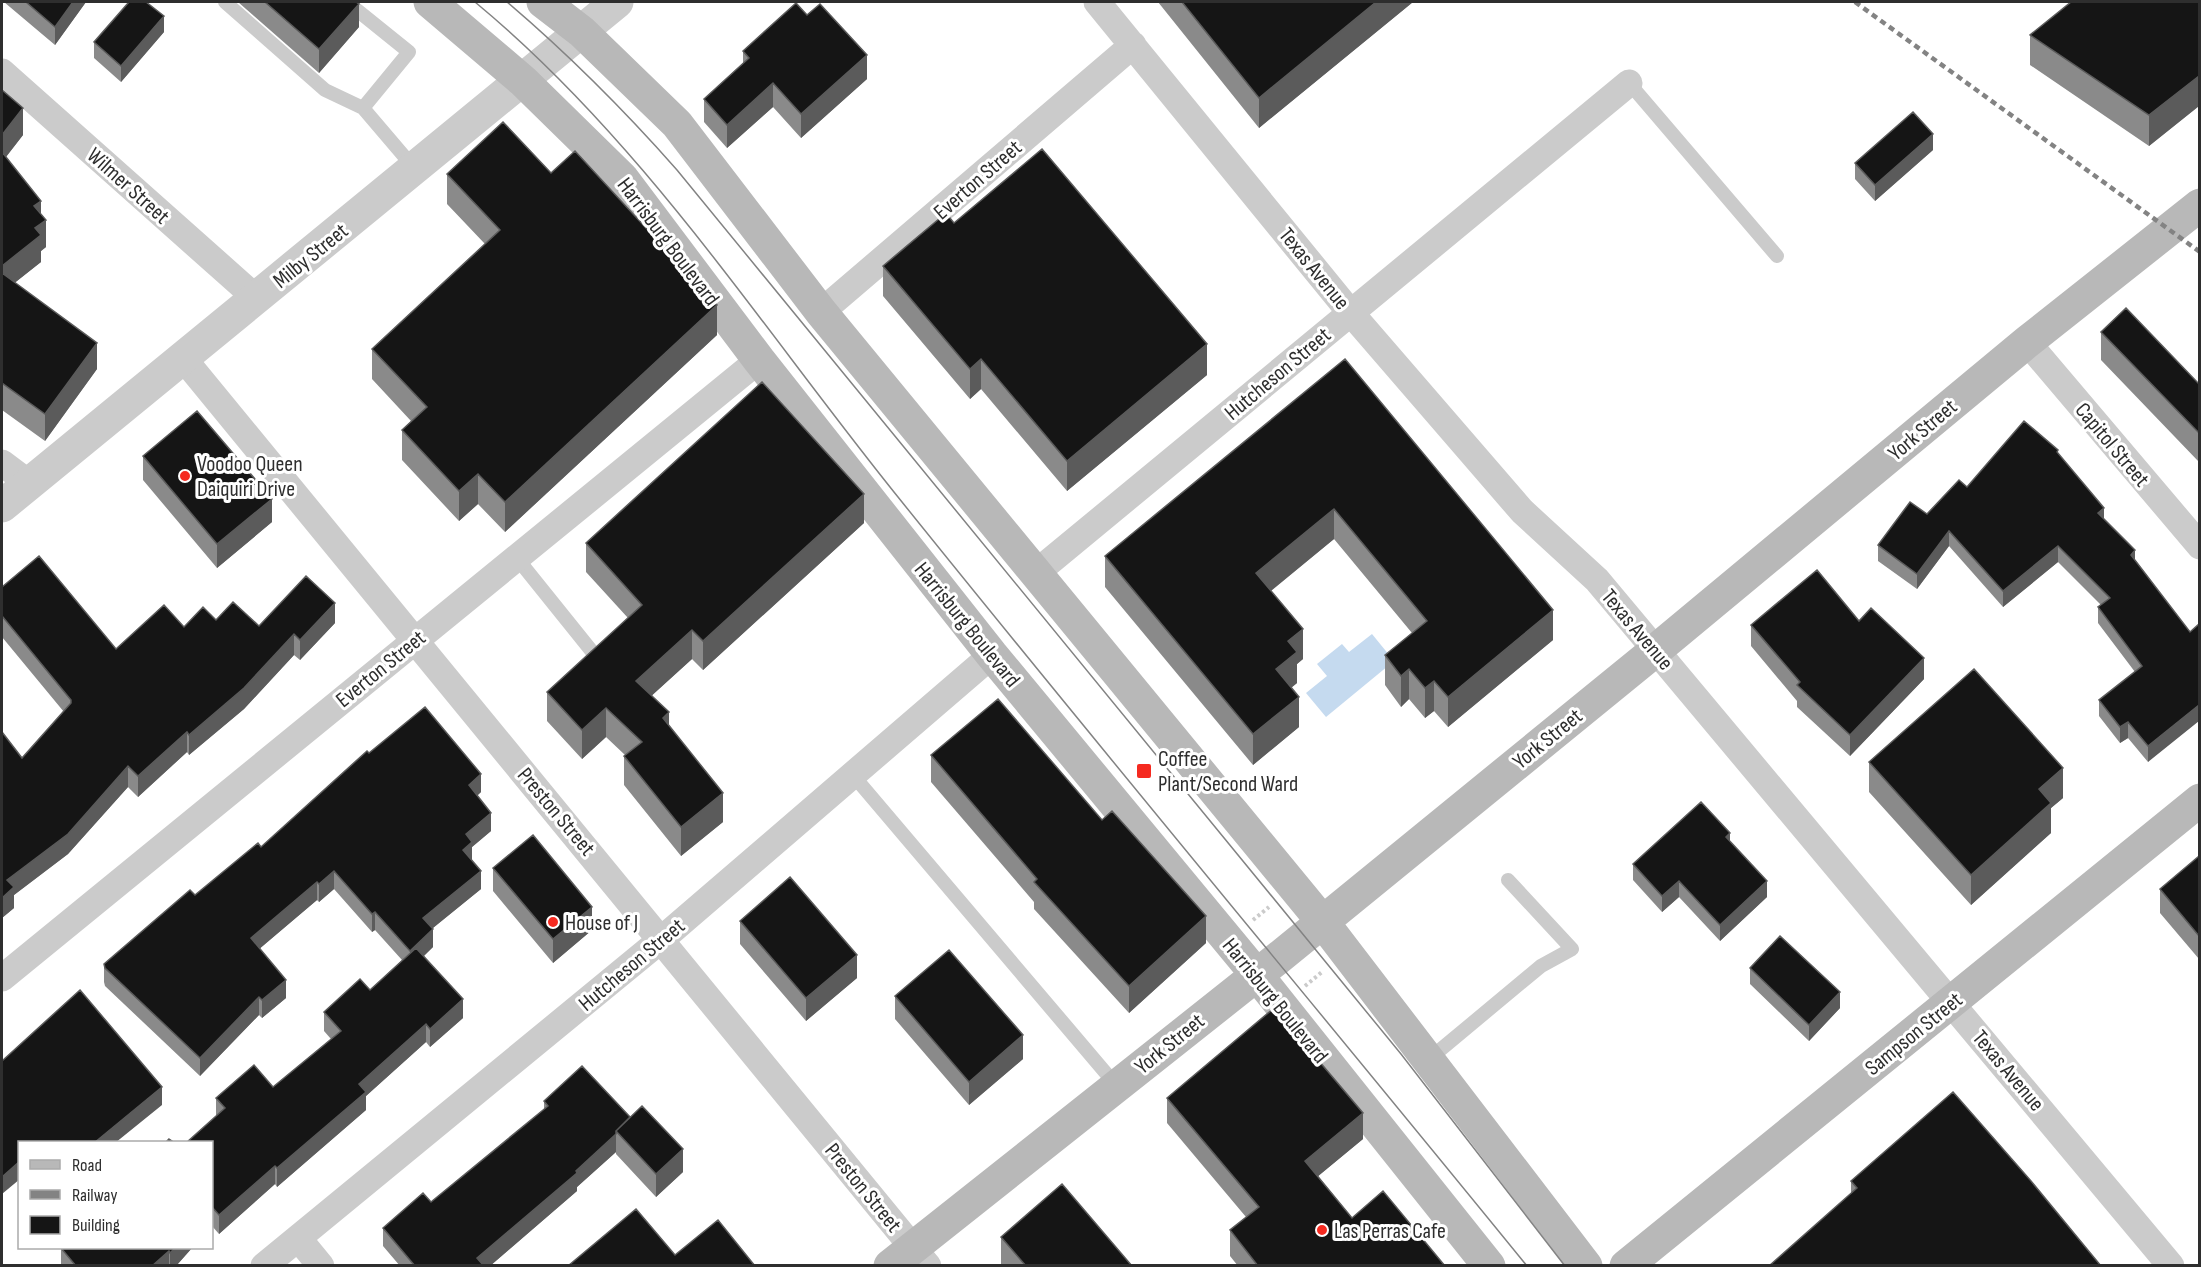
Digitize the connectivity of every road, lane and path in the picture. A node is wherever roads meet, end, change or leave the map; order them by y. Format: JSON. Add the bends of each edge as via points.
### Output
{"nodes":[{"id":1,"x":225,"y":2,"type":"edge"},
{"id":2,"x":347,"y":2,"type":"edge"},
{"id":3,"x":430,"y":2,"type":"edge"},
{"id":4,"x":543,"y":2,"type":"edge"},
{"id":5,"x":617,"y":2,"type":"edge"},
{"id":6,"x":1097,"y":2,"type":"edge"},
{"id":7,"x":582,"y":32,"type":"junction"},
{"id":8,"x":1133,"y":45,"type":"junction"},
{"id":9,"x":2,"y":72,"type":"edge"},
{"id":10,"x":523,"y":81,"type":"junction"},
{"id":11,"x":1629,"y":83,"type":"joint"},
{"id":12,"x":363,"y":108,"type":"junction"},
{"id":13,"x":415,"y":169,"type":"junction"},
{"id":14,"x":2199,"y":205,"type":"edge"},
{"id":15,"x":1777,"y":256,"type":"dead end"},
{"id":16,"x":256,"y":298,"type":"junction"},
{"id":17,"x":821,"y":312,"type":"junction"},
{"id":18,"x":1350,"y":312,"type":"junction"},
{"id":19,"x":2027,"y":342,"type":"junction"},
{"id":20,"x":183,"y":358,"type":"junction"},
{"id":21,"x":759,"y":360,"type":"junction"},
{"id":22,"x":2,"y":463,"type":"edge"},
{"id":23,"x":30,"y":484,"type":"junction"},
{"id":24,"x":2,"y":507,"type":"edge"},
{"id":25,"x":2199,"y":546,"type":"edge"},
{"id":26,"x":516,"y":557,"type":"junction"},
{"id":27,"x":1037,"y":572,"type":"junction"},
{"id":28,"x":415,"y":639,"type":"junction"},
{"id":29,"x":1656,"y":650,"type":"junction"},
{"id":30,"x":594,"y":654,"type":"edge"},
{"id":31,"x":992,"y":655,"type":"junction"},
{"id":32,"x":852,"y":774,"type":"junction"},
{"id":33,"x":2199,"y":800,"type":"edge"},
{"id":34,"x":1508,"y":880,"type":"dead end"},
{"id":35,"x":1272,"y":904,"type":"dead end"},
{"id":36,"x":1253,"y":920,"type":"dead end"},
{"id":37,"x":1322,"y":921,"type":"junction"},
{"id":38,"x":662,"y":939,"type":"junction"},
{"id":39,"x":1325,"y":970,"type":"dead end"},
{"id":40,"x":1256,"y":974,"type":"junction"},
{"id":41,"x":2,"y":978,"type":"edge"},
{"id":42,"x":1305,"y":986,"type":"dead end"},
{"id":43,"x":1952,"y":1001,"type":"junction"},
{"id":44,"x":1428,"y":1059,"type":"junction"},
{"id":45,"x":1116,"y":1085,"type":"junction"},
{"id":46,"x":298,"y":1238,"type":"junction"},
{"id":47,"x":910,"y":1259,"type":"edge"},
{"id":48,"x":264,"y":1266,"type":"edge"},
{"id":49,"x":321,"y":1266,"type":"edge"},
{"id":50,"x":1489,"y":1266,"type":"edge"},
{"id":51,"x":1586,"y":1266,"type":"edge"},
{"id":52,"x":1626,"y":1266,"type":"edge"},
{"id":53,"x":2171,"y":1266,"type":"edge"}],
"edges":[{"from":1,"to":12,"type":"lane","via":[[325,90]]},
{"from":2,"to":12,"type":"lane","via":[[410,52]]},
{"from":3,"to":10,"type":"main road","name":"Harrisburg Boulevard"},
{"from":4,"to":7,"type":"main road"},
{"from":5,"to":7,"type":"street","name":"Milby Street"},
{"from":6,"to":8,"type":"street","name":"Texas Avenue"},
{"from":7,"to":10,"type":"street","name":"Milby Street"},
{"from":7,"to":17,"type":"main road","via":[[677,124]]},
{"from":8,"to":17,"type":"street","name":"Everton Street"},
{"from":8,"to":18,"type":"street","name":"Texas Avenue"},
{"from":9,"to":16,"type":"street","name":"Wilmer Street"},
{"from":10,"to":13,"type":"street","name":"Milby Street"},
{"from":10,"to":21,"type":"main road","name":"Harrisburg Boulevard","via":[[622,178]]},
{"from":11,"to":15,"type":"lane"},
{"from":11,"to":18,"type":"street","name":"Hutcheson Street"},
{"from":12,"to":13,"type":"lane"},
{"from":13,"to":16,"type":"street","name":"Milby Street"},
{"from":14,"to":19,"type":"main road","name":"York Street"},
{"from":16,"to":20,"type":"street","name":"Milby Street"},
{"from":17,"to":27,"type":"main road"},
{"from":18,"to":27,"type":"street","name":"Hutcheson Street"},
{"from":18,"to":29,"type":"street","name":"Texas Avenue","via":[[1522,511],[1597,580]]},
{"from":19,"to":25,"type":"street","name":"Capitol Street"},
{"from":19,"to":29,"type":"main road","name":"York Street"},
{"from":20,"to":23,"type":"street","name":"Milby Street"},
{"from":20,"to":28,"type":"street","name":"Preston Street"},
{"from":21,"to":26,"type":"street","name":"Everton Street"},
{"from":21,"to":31,"type":"main road","name":"Harrisburg Boulevard"},
{"from":22,"to":23,"type":"street"},
{"from":23,"to":24,"type":"street","name":"Milby Street"},
{"from":26,"to":28,"type":"street","name":"Everton Street"},
{"from":26,"to":30,"type":"lane"},
{"from":27,"to":37,"type":"main road"},
{"from":28,"to":38,"type":"street","name":"Preston Street"},
{"from":28,"to":41,"type":"street","name":"Everton Street"},
{"from":29,"to":37,"type":"main road","name":"York Street"},
{"from":29,"to":43,"type":"street","name":"Texas Avenue"},
{"from":31,"to":32,"type":"street","name":"Hutcheson Street"},
{"from":31,"to":40,"type":"main road","name":"Harrisburg Boulevard"},
{"from":32,"to":38,"type":"street","name":"Hutcheson Street"},
{"from":32,"to":45,"type":"lane"},
{"from":33,"to":43,"type":"main road","name":"Sampson Street"},
{"from":34,"to":44,"type":"lane","via":[[1572,949],[1540,966]]},
{"from":35,"to":36,"type":"path"},
{"from":37,"to":40,"type":"main road","name":"York Street"},
{"from":37,"to":44,"type":"main road"},
{"from":38,"to":46,"type":"street","name":"Hutcheson Street"},
{"from":38,"to":47,"type":"street","name":"Preston Street"},
{"from":39,"to":42,"type":"path"},
{"from":40,"to":45,"type":"main road","name":"York Street"},
{"from":40,"to":50,"type":"main road","name":"Harrisburg Boulevard"},
{"from":43,"to":52,"type":"main road","name":"Sampson Street"},
{"from":43,"to":53,"type":"street","name":"Texas Avenue"},
{"from":44,"to":51,"type":"main road"},
{"from":45,"to":47,"type":"main road","name":"York Street"},
{"from":46,"to":48,"type":"street","name":"Hutcheson Street"},
{"from":46,"to":49,"type":"street"}]}
